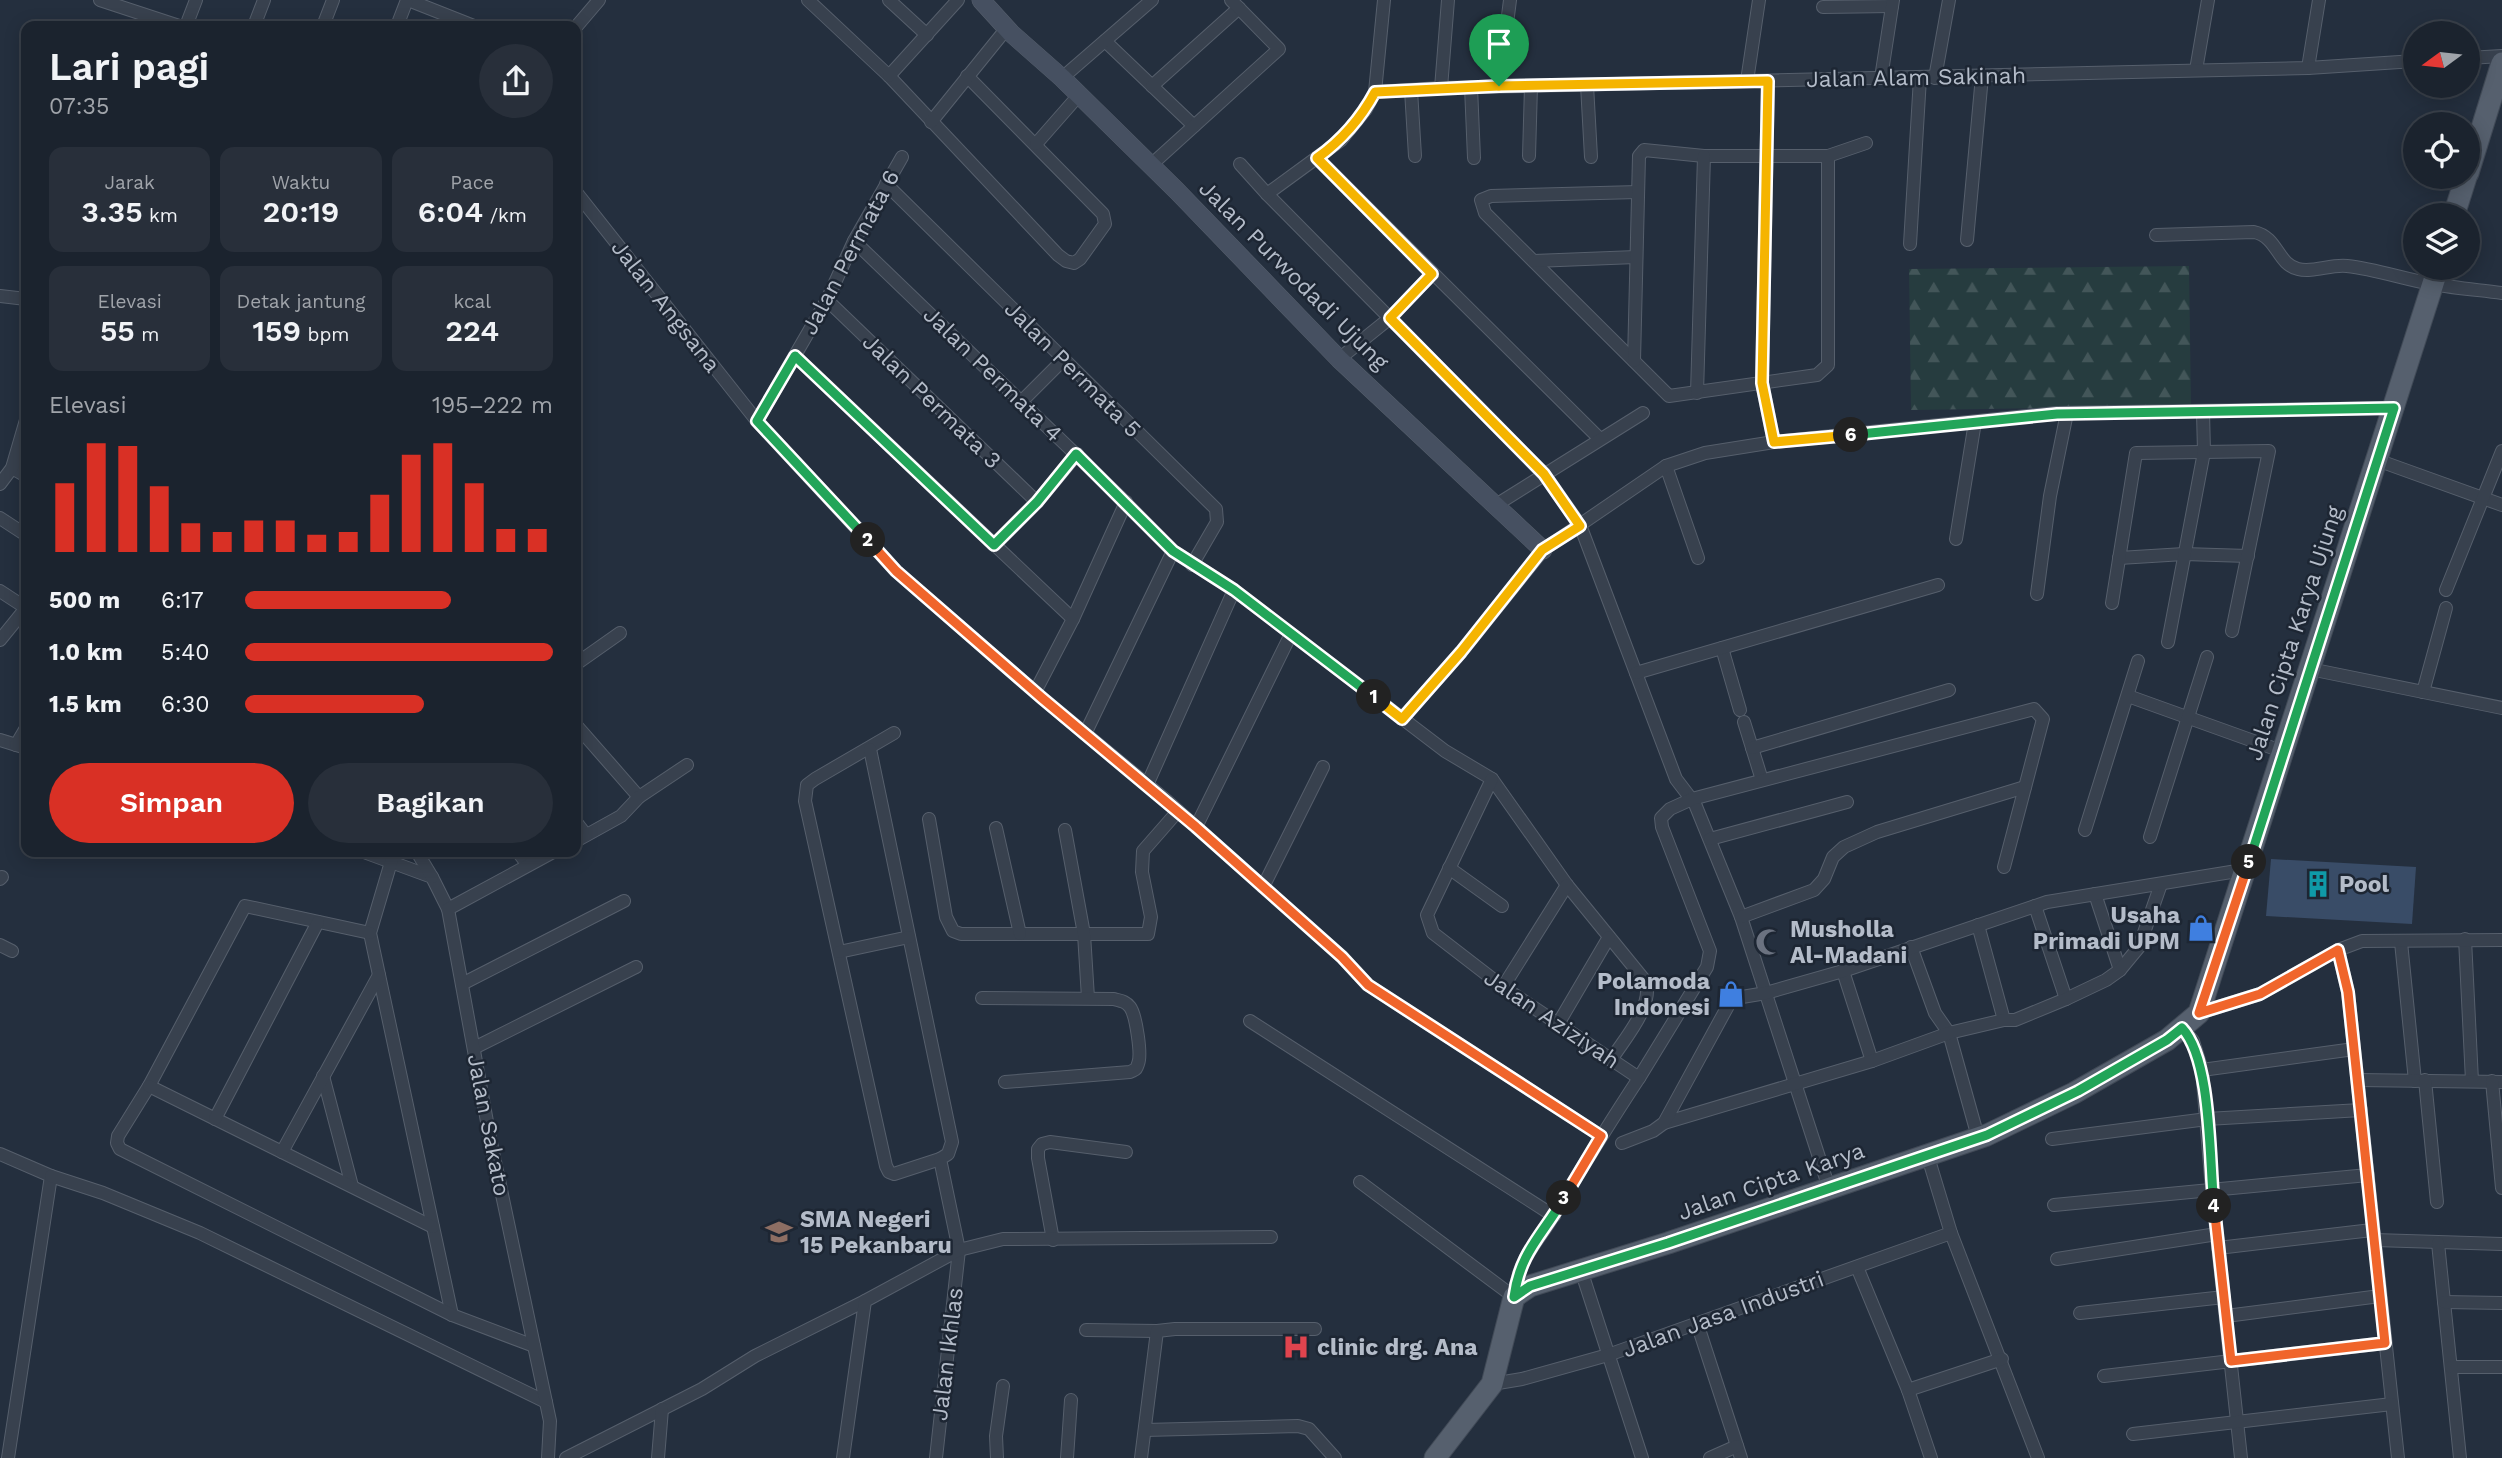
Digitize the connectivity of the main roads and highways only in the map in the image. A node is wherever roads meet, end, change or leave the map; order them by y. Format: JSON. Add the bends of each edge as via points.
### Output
{"nodes":[{"id":1,"x":2502,"y":63,"type":"edge"},
{"id":2,"x":2480,"y":133,"type":"edge"},
{"id":3,"x":2434,"y":280,"type":"edge"},
{"id":4,"x":2199,"y":1013,"type":"joint"},
{"id":5,"x":1442,"y":1455,"type":"edge"}],
"edges":[{"from":1,"to":2,"type":"main road"},
{"from":3,"to":4,"type":"main road","name":"Jalan Cipta Karya Ujung"},
{"from":4,"to":5,"type":"main road","name":"Jalan Cipta Karya","via":[[2167,1040],[2078,1091],[1979,1137],[1530,1286],[1514,1297],[1492,1384]]}]}
